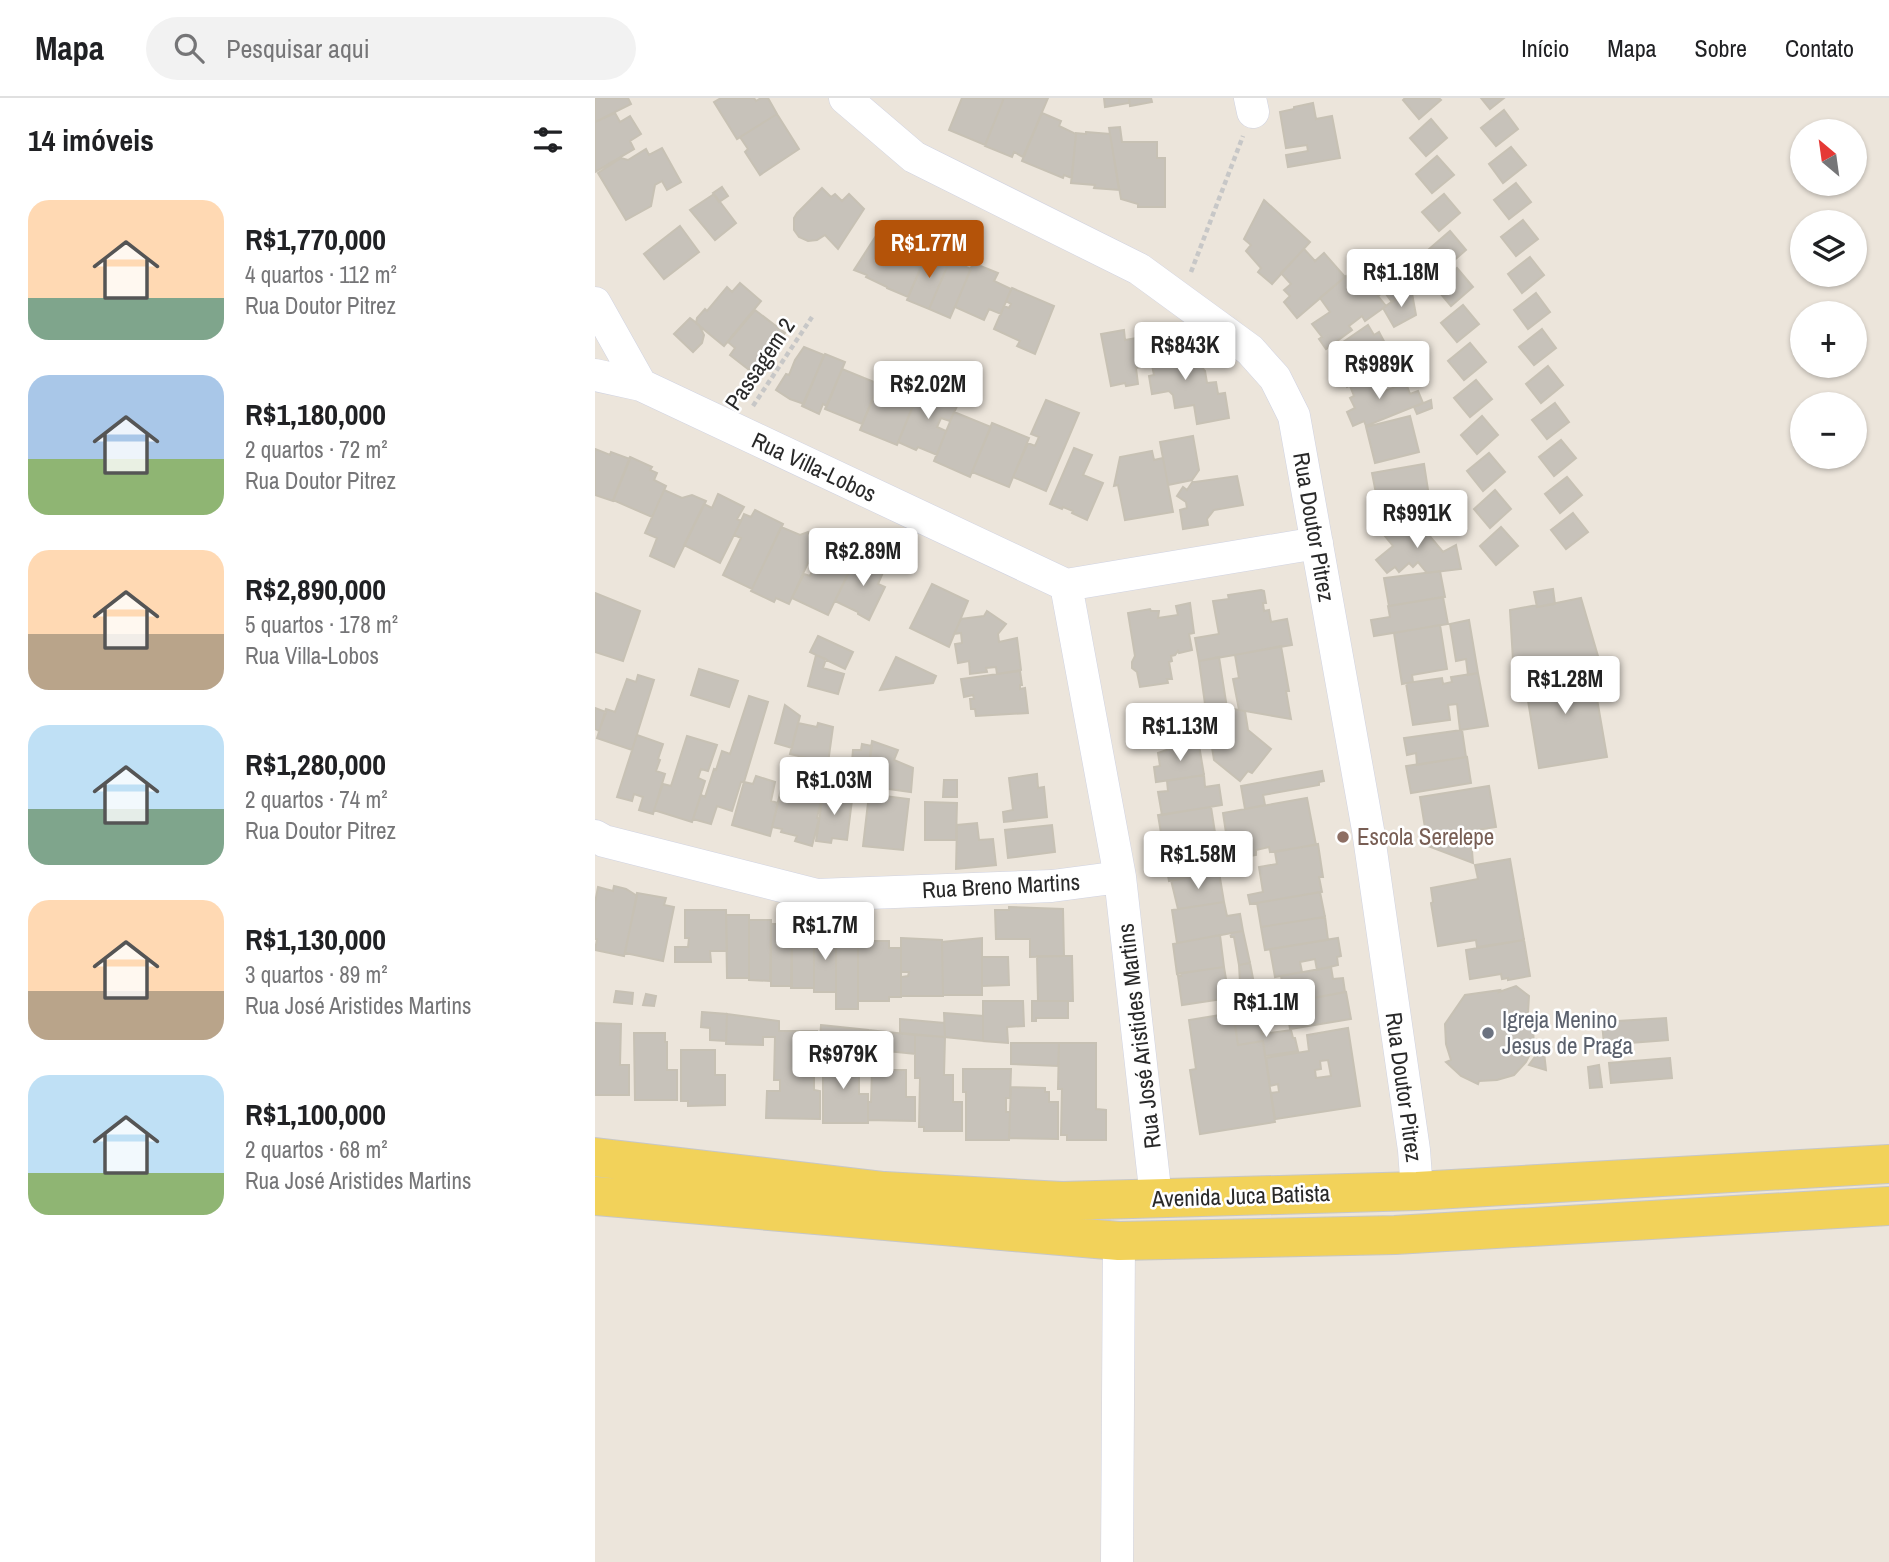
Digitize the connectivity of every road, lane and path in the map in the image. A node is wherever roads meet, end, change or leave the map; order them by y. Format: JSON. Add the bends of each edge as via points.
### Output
{"nodes":[{"id":1,"x":845,"y":98,"type":"edge"},
{"id":2,"x":1252,"y":105,"type":"edge"},
{"id":3,"x":1180,"y":299,"type":"junction"},
{"id":4,"x":595,"y":303,"type":"edge"},
{"id":5,"x":812,"y":317,"type":"dead end"},
{"id":6,"x":595,"y":375,"type":"edge"},
{"id":7,"x":641,"y":385,"type":"junction"},
{"id":8,"x":737,"y":430,"type":"junction"},
{"id":9,"x":1317,"y":543,"type":"junction"},
{"id":10,"x":1066,"y":585,"type":"junction"},
{"id":11,"x":595,"y":836,"type":"edge"},
{"id":12,"x":1120,"y":877,"type":"junction"},
{"id":13,"x":595,"y":1157,"type":"edge"},
{"id":14,"x":1889,"y":1164,"type":"edge"},
{"id":15,"x":1417,"y":1191,"type":"junction"},
{"id":16,"x":595,"y":1196,"type":"edge"},
{"id":17,"x":1156,"y":1198,"type":"junction"},
{"id":18,"x":1889,"y":1206,"type":"edge"},
{"id":19,"x":1119,"y":1241,"type":"junction"},
{"id":20,"x":1117,"y":1562,"type":"edge"}],
"edges":[{"from":1,"to":3,"type":"street","name":"Rua Doutor Pitrez","via":[[914,157],[1139,269]]},
{"from":2,"to":3,"type":"path"},
{"from":3,"to":9,"type":"street","name":"Rua Doutor Pitrez","via":[[1250,350],[1275,378],[1294,416]]},
{"from":4,"to":7,"type":"street"},
{"from":5,"to":8,"type":"path","name":"Passagem 2"},
{"from":6,"to":7,"type":"street","name":"Rua Villa-Lobos"},
{"from":7,"to":8,"type":"street","name":"Rua Villa-Lobos"},
{"from":8,"to":10,"type":"street","name":"Rua Villa-Lobos"},
{"from":9,"to":10,"type":"street"},
{"from":9,"to":15,"type":"street","name":"Rua Doutor Pitrez","via":[[1367,830]]},
{"from":10,"to":12,"type":"street","name":"Rua José Aristides Martins"},
{"from":11,"to":12,"type":"street","name":"Rua Breno Martins","via":[[817,895],[1052,886]]},
{"from":12,"to":17,"type":"street","name":"Rua José Aristides Martins"},
{"from":13,"to":17,"type":"main road","name":"Avenida Juca Batista","via":[[884,1191],[1062,1201]]},
{"from":14,"to":15,"type":"main road","name":"Avenida Juca Batista"},
{"from":15,"to":17,"type":"main road","name":"Avenida Juca Batista"},
{"from":16,"to":19,"type":"main road","name":"Avenida Juca Batista"},
{"from":18,"to":19,"type":"main road","name":"Avenida Juca Batista","via":[[1395,1235]]},
{"from":19,"to":20,"type":"street"}]}
